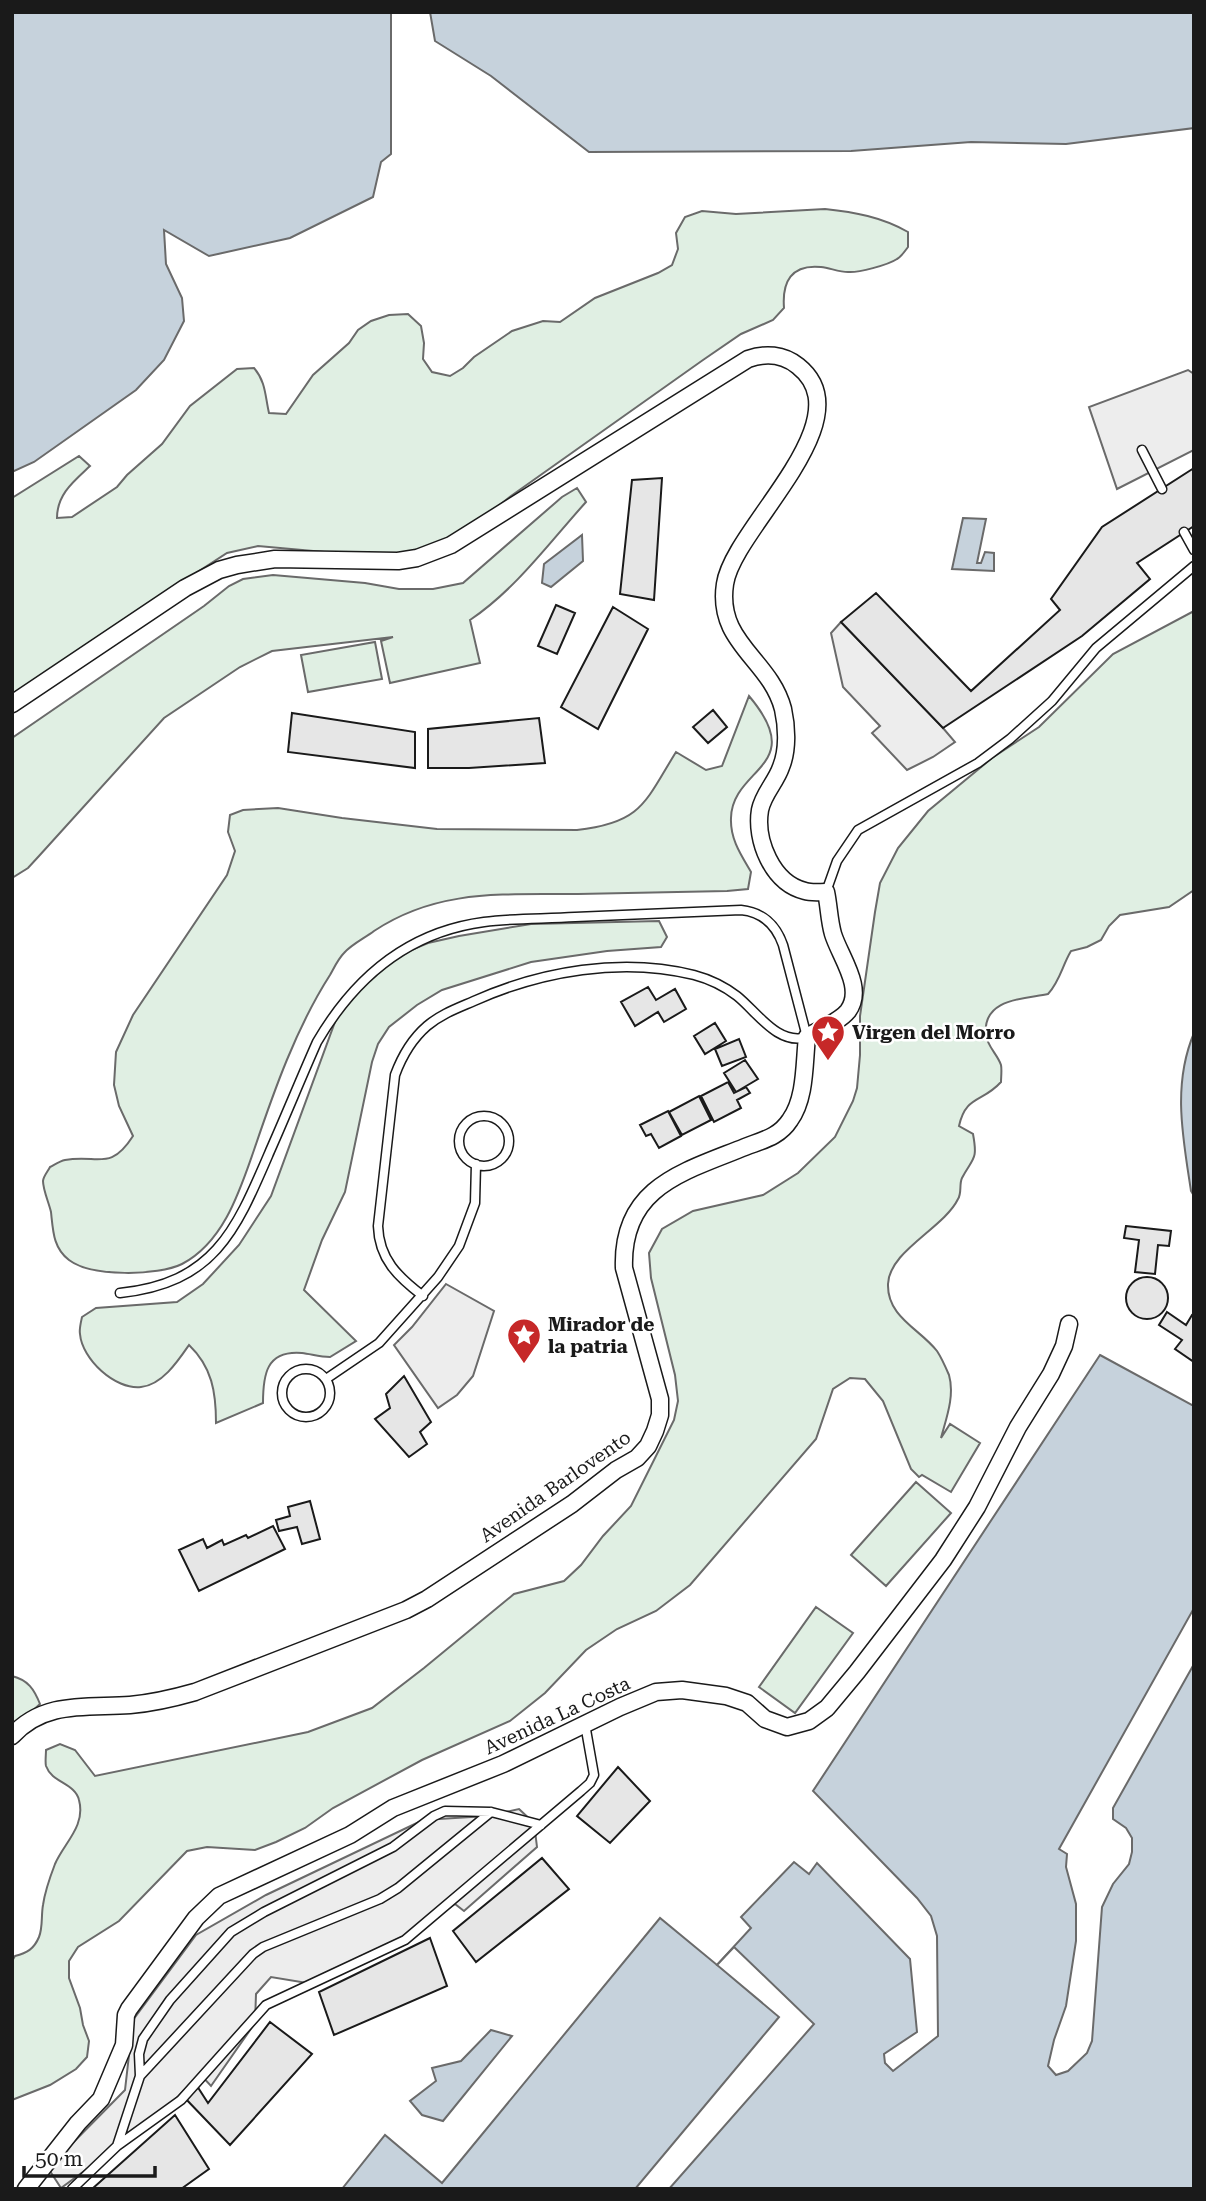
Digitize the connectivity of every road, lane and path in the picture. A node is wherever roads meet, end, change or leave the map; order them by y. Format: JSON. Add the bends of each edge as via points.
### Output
{"nodes":[{"id":1,"x":1142,"y":450,"type":"dead end"},
{"id":2,"x":1162,"y":489,"type":"dead end"},
{"id":3,"x":1184,"y":532,"type":"dead end"},
{"id":4,"x":1194,"y":550,"type":"edge"},
{"id":5,"x":1194,"y":566,"type":"edge"},
{"id":6,"x":12,"y":704,"type":"edge"},
{"id":7,"x":826,"y":892,"type":"junction"},
{"id":8,"x":807,"y":1037,"type":"junction"},
{"id":9,"x":475,"y":1164,"type":"junction"},
{"id":10,"x":120,"y":1293,"type":"dead end"},
{"id":11,"x":423,"y":1296,"type":"junction"},
{"id":12,"x":1069,"y":1324,"type":"dead end"},
{"id":13,"x":326,"y":1379,"type":"junction"},
{"id":14,"x":585,"y":1724,"type":"junction"},
{"id":15,"x":12,"y":1736,"type":"edge"},
{"id":16,"x":491,"y":1812,"type":"junction"},
{"id":17,"x":541,"y":1825,"type":"junction"},
{"id":18,"x":140,"y":2076,"type":"junction"},
{"id":19,"x":117,"y":2146,"type":"junction"},
{"id":20,"x":26,"y":2189,"type":"edge"},
{"id":21,"x":72,"y":2189,"type":"edge"}],
"edges":[{"from":1,"to":2,"type":"lane"},
{"from":3,"to":4,"type":"lane"},
{"from":5,"to":7,"type":"lane","via":[[1096,648],[1052,701],[1010,739],[978,763],[858,830],[837,861]]},
{"from":6,"to":7,"type":"street","via":[[219,570],[275,559],[398,561],[451,545],[748,359],[778,356],[794,363],[811,381],[817,398],[816,416],[793,471],[733,558],[724,604],[731,631],[768,676],[785,720],[781,768],[761,809],[762,843],[773,866],[791,884]]},
{"from":7,"to":8,"type":"street","via":[[833,936],[854,997],[844,1015]]},
{"from":8,"to":10,"type":"lane","via":[[780,935],[770,922],[751,911],[498,921],[433,936],[386,961],[331,1018],[244,1213],[225,1241],[200,1265],[170,1282]]},
{"from":8,"to":11,"type":"lane","via":[[799,1040],[779,1032],[739,998],[708,980],[652,969],[591,969],[531,980],[436,1019],[411,1043],[395,1075],[377,1226],[389,1265]]},
{"from":8,"to":15,"type":"street","name":"Avenida Barlovento","via":[[800,1098],[788,1124],[764,1141],[665,1181],[648,1196],[630,1224],[624,1268],[660,1407],[652,1439],[637,1458],[406,1610],[195,1692],[132,1705],[62,1707],[33,1719]]},
{"from":9,"to":9,"type":"lane","via":[[495,1164],[508,1150],[507,1130],[493,1117],[473,1118],[460,1132],[461,1151]]},
{"from":9,"to":11,"type":"lane","via":[[475,1203],[459,1245]]},
{"from":11,"to":13,"type":"lane","via":[[379,1343]]},
{"from":12,"to":14,"type":"street","name":"Avenida La Costa","via":[[1051,1374],[977,1507],[888,1633],[827,1708],[809,1721],[787,1727],[765,1719],[747,1703],[682,1690],[656,1692]]},
{"from":13,"to":13,"type":"lane","via":[[310,1369],[292,1373],[282,1389],[286,1407],[302,1416],[320,1412],[330,1396]]},
{"from":14,"to":17,"type":"lane","via":[[594,1775]]},
{"from":14,"to":20,"type":"street","name":"Avenida La Costa","via":[[503,1764],[393,1808],[350,1835],[219,1896],[196,1918],[129,2009],[124,2045],[101,2099]]},
{"from":16,"to":17,"type":"lane"},
{"from":16,"to":18,"type":"lane","via":[[380,1899],[253,1954]]},
{"from":16,"to":18,"type":"lane","via":[[434,1815],[393,1847],[231,1931],[170,2000],[143,2039]]},
{"from":17,"to":19,"type":"lane","via":[[405,1940],[266,2006],[181,2100]]},
{"from":18,"to":19,"type":"lane"},
{"from":19,"to":21,"type":"lane"}]}
